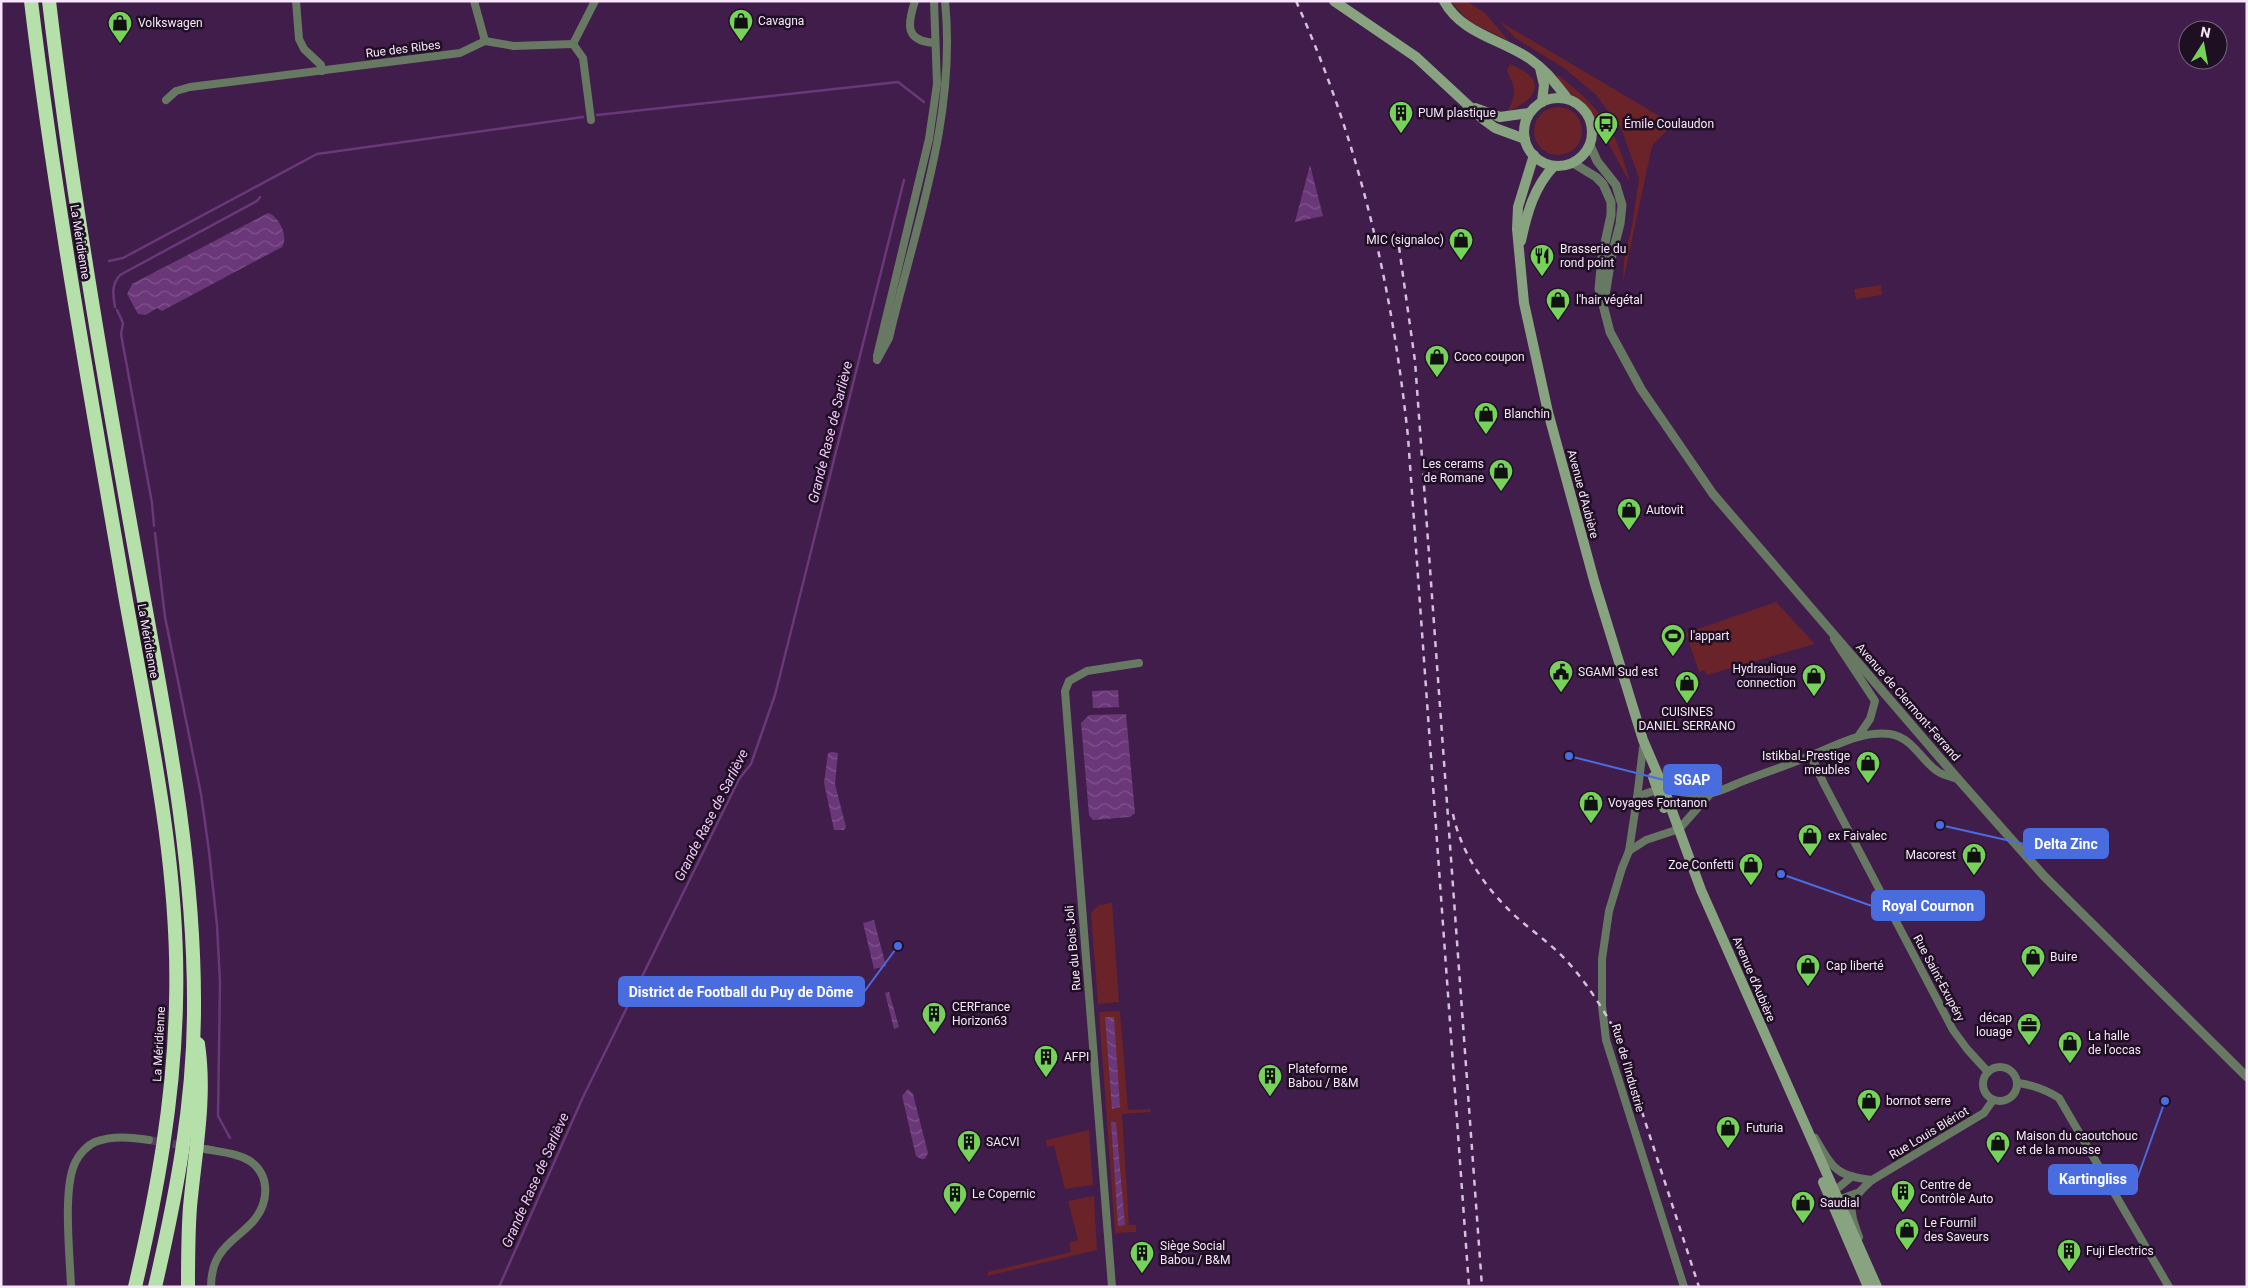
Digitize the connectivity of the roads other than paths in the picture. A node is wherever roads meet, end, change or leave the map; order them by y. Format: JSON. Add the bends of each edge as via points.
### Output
{"nodes":[{"id":1,"x":31,"y":1,"type":"edge"},
{"id":2,"x":49,"y":1,"type":"edge"},
{"id":3,"x":296,"y":1,"type":"edge"},
{"id":4,"x":474,"y":1,"type":"edge"},
{"id":5,"x":595,"y":1,"type":"edge"},
{"id":6,"x":915,"y":1,"type":"edge"},
{"id":7,"x":934,"y":1,"type":"edge"},
{"id":8,"x":945,"y":1,"type":"edge"},
{"id":9,"x":1334,"y":1,"type":"edge"},
{"id":10,"x":1444,"y":1,"type":"edge"},
{"id":11,"x":485,"y":41,"type":"junction"},
{"id":12,"x":574,"y":44,"type":"junction"},
{"id":13,"x":935,"y":47,"type":"junction"},
{"id":14,"x":1540,"y":68,"type":"junction"},
{"id":15,"x":322,"y":70,"type":"junction"},
{"id":16,"x":1566,"y":98,"type":"junction"},
{"id":17,"x":166,"y":100,"type":"dead end"},
{"id":18,"x":1542,"y":102,"type":"junction"},
{"id":19,"x":1471,"y":106,"type":"junction"},
{"id":20,"x":1529,"y":113,"type":"junction"},
{"id":21,"x":591,"y":120,"type":"dead end"},
{"id":22,"x":1525,"y":139,"type":"junction"},
{"id":23,"x":1590,"y":145,"type":"junction"},
{"id":24,"x":1534,"y":156,"type":"junction"},
{"id":25,"x":1572,"y":163,"type":"junction"},
{"id":26,"x":1554,"y":166,"type":"junction"},
{"id":27,"x":1518,"y":252,"type":"junction"},
{"id":28,"x":1604,"y":304,"type":"junction"},
{"id":29,"x":1820,"y":619,"type":"junction"},
{"id":30,"x":1139,"y":663,"type":"dead end"},
{"id":31,"x":1859,"y":735,"type":"junction"},
{"id":32,"x":1643,"y":744,"type":"junction"},
{"id":33,"x":1811,"y":756,"type":"junction"},
{"id":34,"x":1958,"y":780,"type":"junction"},
{"id":35,"x":1661,"y":790,"type":"junction"},
{"id":36,"x":1711,"y":793,"type":"junction"},
{"id":37,"x":1637,"y":798,"type":"junction"},
{"id":38,"x":1676,"y":830,"type":"junction"},
{"id":39,"x":1629,"y":851,"type":"junction"},
{"id":40,"x":194,"y":1013,"type":"junction"},
{"id":41,"x":1988,"y":1072,"type":"junction"},
{"id":42,"x":2247,"y":1078,"type":"edge"},
{"id":43,"x":2018,"y":1083,"type":"junction"},
{"id":44,"x":1993,"y":1100,"type":"junction"},
{"id":45,"x":1793,"y":1102,"type":"junction"},
{"id":46,"x":149,"y":1140,"type":"tunnel mouth"},
{"id":47,"x":205,"y":1149,"type":"dead end"},
{"id":48,"x":1850,"y":1178,"type":"junction"},
{"id":49,"x":1872,"y":1180,"type":"junction"},
{"id":50,"x":1857,"y":1193,"type":"junction"},
{"id":51,"x":1833,"y":1196,"type":"junction"},
{"id":52,"x":71,"y":1287,"type":"edge"},
{"id":53,"x":135,"y":1287,"type":"edge"},
{"id":54,"x":155,"y":1287,"type":"edge"},
{"id":55,"x":188,"y":1287,"type":"edge"},
{"id":56,"x":210,"y":1287,"type":"edge"},
{"id":57,"x":1112,"y":1287,"type":"edge"},
{"id":58,"x":1684,"y":1287,"type":"edge"},
{"id":59,"x":1868,"y":1287,"type":"edge"},
{"id":60,"x":1877,"y":1287,"type":"edge"},
{"id":61,"x":2169,"y":1287,"type":"edge"}],
"edges":[{"from":1,"to":53,"type":"highway","name":"La Méridienne","via":[[73,294],[163,821],[173,913],[176,1001],[172,1077],[160,1176]]},
{"from":2,"to":40,"type":"highway","name":"La Méridienne","via":[[107,392],[179,806],[192,912]]},
{"from":3,"to":15,"type":"street","via":[[299,39]]},
{"from":4,"to":11,"type":"street"},
{"from":5,"to":12,"type":"street"},
{"from":6,"to":13,"type":"street","via":[[909,29],[912,35]]},
{"from":7,"to":13,"type":"street"},
{"from":8,"to":13,"type":"street","via":[[948,37],[946,85],[938,143],[889,338],[877,360],[929,140],[937,84]]},
{"from":9,"to":19,"type":"main road","via":[[1416,57]]},
{"from":10,"to":14,"type":"main road","via":[[1472,30],[1510,48]]},
{"from":11,"to":12,"type":"street","via":[[514,46]]},
{"from":11,"to":15,"type":"street","name":"Rue des Ribes","via":[[460,53]]},
{"from":12,"to":21,"type":"street","via":[[583,58]]},
{"from":14,"to":16,"type":"main road","via":[[1552,77]]},
{"from":14,"to":18,"type":"main road","via":[[1544,85]]},
{"from":15,"to":17,"type":"street","name":"Rue des Ribes","via":[[190,87],[176,91]]},
{"from":16,"to":18,"type":"main road"},
{"from":16,"to":23,"type":"main road","via":[[1578,103],[1586,112],[1591,122]]},
{"from":18,"to":20,"type":"main road"},
{"from":19,"to":20,"type":"main road","via":[[1500,117]]},
{"from":19,"to":22,"type":"main road","via":[[1495,128]]},
{"from":20,"to":22,"type":"main road","via":[[1524,126]]},
{"from":22,"to":24,"type":"main road"},
{"from":23,"to":25,"type":"main road"},
{"from":23,"to":28,"type":"street","name":"Avenue de Clermont-Ferrand","via":[[1597,161],[1616,186],[1622,205]]},
{"from":24,"to":26,"type":"main road"},
{"from":24,"to":27,"type":"main road","name":"Avenue d'Aubière","via":[[1518,207]]},
{"from":25,"to":26,"type":"main road"},
{"from":25,"to":28,"type":"street","name":"Avenue de Clermont-Ferrand","via":[[1596,177],[1611,202],[1599,289]]},
{"from":26,"to":27,"type":"main road","name":"Avenue d'Aubière","via":[[1543,177],[1528,209]]},
{"from":27,"to":32,"type":"main road","name":"Avenue d'Aubière","via":[[1524,303],[1548,412],[1594,584]]},
{"from":28,"to":29,"type":"street","name":"Avenue de Clermont-Ferrand","via":[[1606,320],[1624,360],[1672,437],[1713,494]]},
{"from":29,"to":31,"type":"street","via":[[1875,701],[1870,719]]},
{"from":29,"to":34,"type":"street","name":"Avenue de Clermont-Ferrand"},
{"from":30,"to":57,"type":"street","name":"Rue du Bois Joli","via":[[1087,671],[1069,681],[1065,691]]},
{"from":31,"to":33,"type":"street"},
{"from":31,"to":34,"type":"street","via":[[1877,733],[1907,740],[1937,771]]},
{"from":32,"to":35,"type":"main road","name":"Avenue d'Aubière"},
{"from":32,"to":37,"type":"street","name":"Rue de l'Industrie"},
{"from":33,"to":36,"type":"street"},
{"from":33,"to":41,"type":"street","name":"Rue Saint-Exupéry","via":[[1953,1030]]},
{"from":34,"to":42,"type":"street","name":"Avenue de Clermont-Ferrand","via":[[2044,876]]},
{"from":35,"to":36,"type":"street"},
{"from":35,"to":37,"type":"street","via":[[1648,791]]},
{"from":35,"to":38,"type":"main road","name":"Avenue d'Aubière"},
{"from":36,"to":38,"type":"street"},
{"from":37,"to":39,"type":"street","name":"Rue de l'Industrie"},
{"from":38,"to":39,"type":"street","via":[[1646,840]]},
{"from":38,"to":45,"type":"main road","name":"Avenue d'Aubière"},
{"from":39,"to":58,"type":"street","name":"Rue de l'Industrie","via":[[1619,876],[1605,934],[1601,982],[1603,1022]]},
{"from":40,"to":54,"type":"highway","name":"La Méridienne","via":[[181,1159]]},
{"from":40,"to":55,"type":"highway","via":[[202,1072],[198,1146],[190,1206]]},
{"from":41,"to":43,"type":"street","via":[[1992,1068],[2004,1067],[2014,1072]]},
{"from":41,"to":44,"type":"street","via":[[1984,1076],[1983,1087]]},
{"from":43,"to":44,"type":"street","via":[[2010,1098]]},
{"from":43,"to":61,"type":"street","via":[[2034,1085],[2059,1098]]},
{"from":44,"to":49,"type":"street","name":"Rue Louis Blériot","via":[[1984,1113]]},
{"from":45,"to":48,"type":"street","name":"Avenue d'Aubière","via":[[1830,1163]]},
{"from":45,"to":51,"type":"main road","name":"Avenue d'Aubière"},
{"from":46,"to":52,"type":"street","via":[[114,1138],[95,1142],[76,1161],[70,1190]]},
{"from":47,"to":56,"type":"street","via":[[250,1161],[265,1182],[266,1196],[263,1208],[254,1220],[220,1253]]},
{"from":48,"to":49,"type":"street"},
{"from":48,"to":51,"type":"street"},
{"from":49,"to":50,"type":"street"},
{"from":50,"to":51,"type":"street"},
{"from":50,"to":60,"type":"street","name":"Avenue d'Aubière","via":[[1851,1213]]},
{"from":51,"to":59,"type":"main road","name":"Avenue d'Aubière"},
{"from":51,"to":60,"type":"main road","name":"Avenue d'Aubière"}]}
